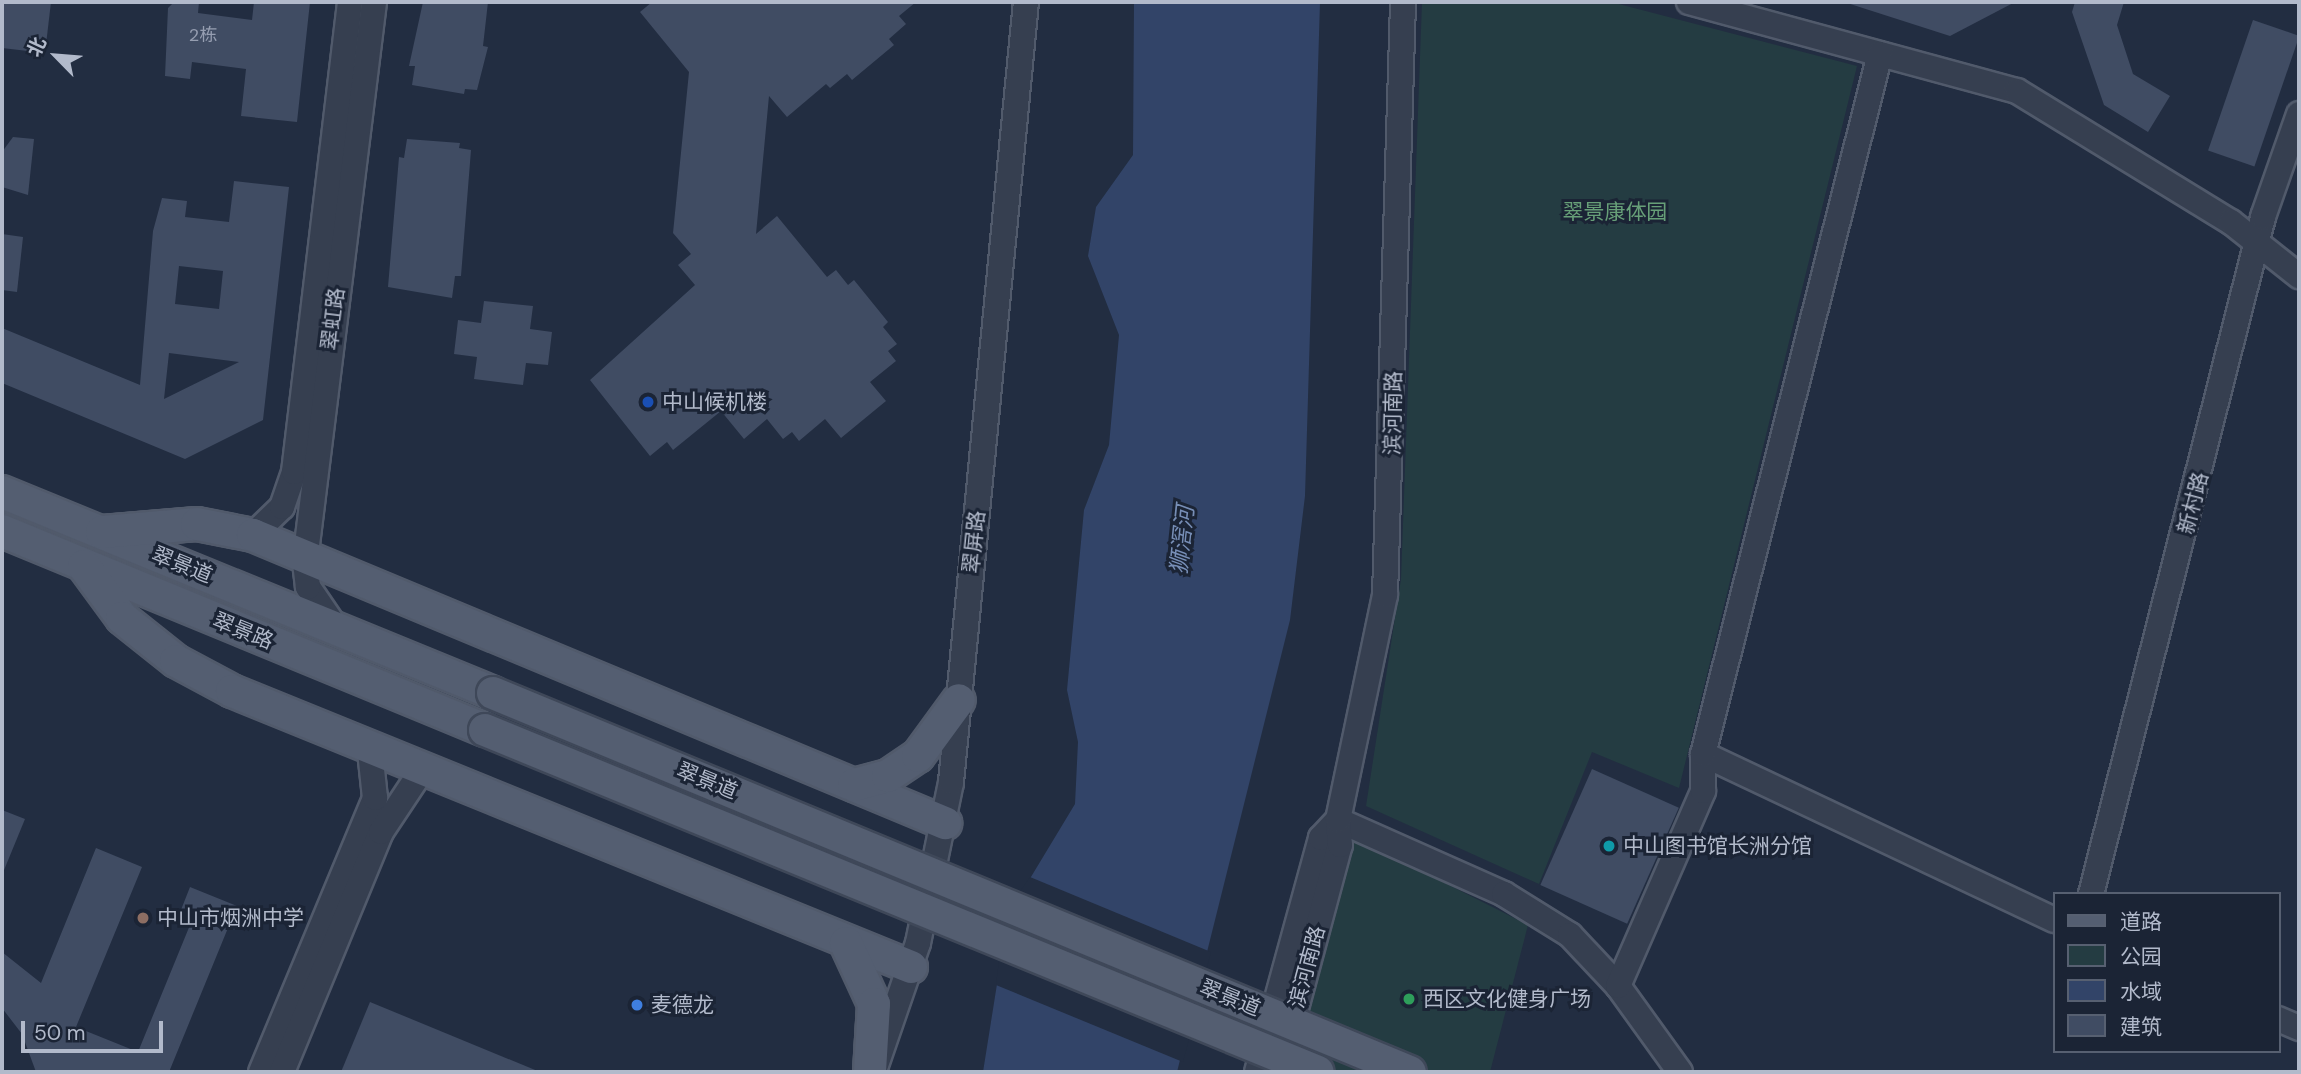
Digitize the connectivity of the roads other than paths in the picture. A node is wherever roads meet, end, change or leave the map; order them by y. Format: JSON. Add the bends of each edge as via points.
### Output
{"nodes":[{"id":1,"x":350,"y":2,"type":"edge"},
{"id":2,"x":374,"y":2,"type":"edge"},
{"id":3,"x":1026,"y":2,"type":"edge"},
{"id":4,"x":1403,"y":2,"type":"edge"},
{"id":5,"x":1689,"y":2,"type":"edge"},
{"id":6,"x":1880,"y":54,"type":"junction"},
{"id":7,"x":2299,"y":114,"type":"edge"},
{"id":8,"x":2259,"y":248,"type":"junction"},
{"id":9,"x":2299,"y":276,"type":"edge"},
{"id":10,"x":2,"y":492,"type":"edge"},
{"id":11,"x":2,"y":531,"type":"edge"},
{"id":12,"x":102,"y":533,"type":"junction"},
{"id":13,"x":253,"y":535,"type":"junction"},
{"id":14,"x":305,"y":561,"type":"junction"},
{"id":15,"x":85,"y":566,"type":"junction"},
{"id":16,"x":336,"y":628,"type":"junction"},
{"id":17,"x":958,"y":700,"type":"junction"},
{"id":18,"x":370,"y":751,"type":"junction"},
{"id":19,"x":1703,"y":754,"type":"junction"},
{"id":20,"x":421,"y":772,"type":"junction"},
{"id":21,"x":854,"y":785,"type":"junction"},
{"id":22,"x":1338,"y":820,"type":"junction"},
{"id":23,"x":945,"y":823,"type":"junction"},
{"id":24,"x":2092,"y":892,"type":"edge"},
{"id":25,"x":2052,"y":919,"type":"edge"},
{"id":26,"x":846,"y":943,"type":"junction"},
{"id":27,"x":911,"y":967,"type":"junction"},
{"id":28,"x":1618,"y":986,"type":"junction"},
{"id":29,"x":2280,"y":1020,"type":"edge"},
{"id":30,"x":2299,"y":1028,"type":"edge"},
{"id":31,"x":261,"y":1072,"type":"edge"},
{"id":32,"x":282,"y":1072,"type":"edge"},
{"id":33,"x":872,"y":1072,"type":"edge"},
{"id":34,"x":1257,"y":1072,"type":"edge"},
{"id":35,"x":1279,"y":1072,"type":"edge"},
{"id":36,"x":1318,"y":1072,"type":"edge"},
{"id":37,"x":1410,"y":1072,"type":"edge"},
{"id":38,"x":1680,"y":1072,"type":"edge"}],
"edges":[{"from":1,"to":13,"type":"street","name":"翠虹路","via":[[295,472],[282,507]]},
{"from":2,"to":14,"type":"street","name":"翠虹路"},
{"from":3,"to":17,"type":"street","name":"翠屏路"},
{"from":4,"to":22,"type":"street","name":"滨河南路","via":[[1385,595]]},
{"from":5,"to":6,"type":"street"},
{"from":6,"to":8,"type":"street","via":[[2017,91],[2231,222]]},
{"from":6,"to":19,"type":"street"},
{"from":7,"to":8,"type":"street","name":"新村路","via":[[2263,217]]},
{"from":8,"to":9,"type":"street"},
{"from":8,"to":24,"type":"street","name":"新村路"},
{"from":10,"to":12,"type":"main road","name":"翠景道"},
{"from":11,"to":15,"type":"main road","name":"翠景路"},
{"from":12,"to":13,"type":"main road","via":[[197,524]]},
{"from":12,"to":16,"type":"main road","name":"翠景道"},
{"from":13,"to":14,"type":"main road"},
{"from":14,"to":16,"type":"street","name":"翠虹路","via":[[308,587]]},
{"from":14,"to":21,"type":"main road"},
{"from":15,"to":18,"type":"main road","via":[[122,618],[176,661]]},
{"from":15,"to":36,"type":"main road","name":"翠景路","bridge":true},
{"from":16,"to":37,"type":"main road","name":"翠景道","bridge":true},
{"from":17,"to":21,"type":"main road","via":[[911,761]]},
{"from":17,"to":23,"type":"street","name":"翠屏路"},
{"from":18,"to":20,"type":"main road"},
{"from":18,"to":31,"type":"street","via":[[375,798]]},
{"from":19,"to":25,"type":"street"},
{"from":19,"to":28,"type":"street","via":[[1703,791]]},
{"from":20,"to":26,"type":"main road"},
{"from":20,"to":32,"type":"street","via":[[381,832]]},
{"from":21,"to":23,"type":"main road"},
{"from":22,"to":28,"type":"street","via":[[1504,894],[1570,935]]},
{"from":22,"to":34,"type":"street","name":"滨河南路","via":[[1321,838]]},
{"from":22,"to":35,"type":"street","name":"滨河南路","via":[[1340,845]]},
{"from":23,"to":27,"type":"street","name":"翠屏路"},
{"from":26,"to":27,"type":"main road"},
{"from":26,"to":33,"type":"main road","via":[[874,1003]]},
{"from":27,"to":33,"type":"street","name":"翠屏路"},
{"from":28,"to":38,"type":"street"},
{"from":29,"to":30,"type":"street"}]}
